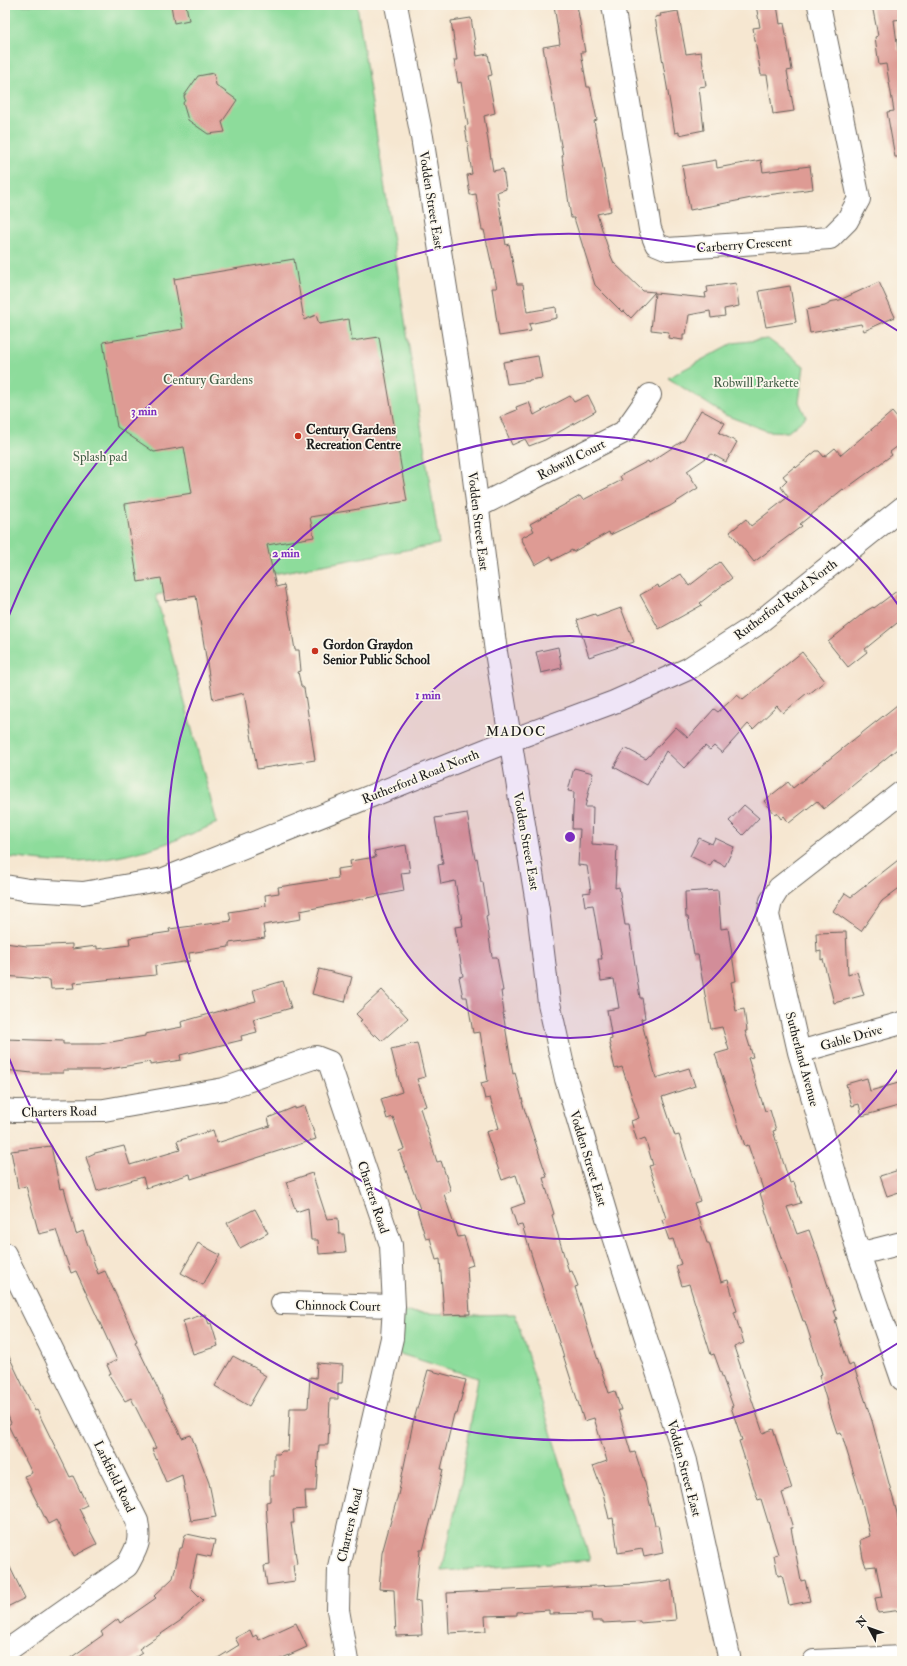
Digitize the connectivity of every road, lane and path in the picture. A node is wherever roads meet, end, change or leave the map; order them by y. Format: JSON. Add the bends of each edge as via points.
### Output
{"nodes":[{"id":1,"x":396,"y":5,"type":"edge"},
{"id":2,"x":613,"y":5,"type":"edge"},
{"id":3,"x":819,"y":5,"type":"edge"},
{"id":4,"x":650,"y":395,"type":"dead end"},
{"id":5,"x":477,"y":507,"type":"junction"},
{"id":6,"x":902,"y":508,"type":"edge"},
{"id":7,"x":511,"y":742,"type":"junction"},
{"id":8,"x":902,"y":792,"type":"edge"},
{"id":9,"x":5,"y":886,"type":"edge"},
{"id":10,"x":902,"y":1023,"type":"edge"},
{"id":11,"x":799,"y":1052,"type":"junction"},
{"id":12,"x":5,"y":1110,"type":"edge"},
{"id":13,"x":902,"y":1243,"type":"edge"},
{"id":14,"x":5,"y":1254,"type":"edge"},
{"id":15,"x":859,"y":1254,"type":"junction"},
{"id":16,"x":282,"y":1303,"type":"dead end"},
{"id":17,"x":394,"y":1306,"type":"junction"},
{"id":18,"x":902,"y":1379,"type":"edge"},
{"id":19,"x":5,"y":1652,"type":"edge"},
{"id":20,"x":902,"y":1657,"type":"edge"},
{"id":21,"x":347,"y":1661,"type":"edge"},
{"id":22,"x":730,"y":1661,"type":"edge"},
{"id":23,"x":814,"y":1661,"type":"edge"}],
"edges":[{"from":1,"to":5,"type":"street","name":"Vodden Street East","via":[[422,137],[466,415]]},
{"from":2,"to":3,"type":"street","name":"Carberry Crescent","via":[[650,229],[656,244],[668,249],[830,238],[847,221],[859,199]]},
{"from":4,"to":5,"type":"street","name":"Robwill Court","via":[[624,432]]},
{"from":5,"to":7,"type":"street","name":"Vodden Street East"},
{"from":6,"to":7,"type":"street","name":"Rutherford Road North","via":[[756,625],[688,669],[614,702]]},
{"from":7,"to":9,"type":"street","name":"Rutherford Road North","via":[[477,753],[164,879],[83,893]]},
{"from":7,"to":22,"type":"street","name":"Vodden Street East","via":[[538,910],[549,1003],[566,1079],[619,1256],[686,1461]]},
{"from":8,"to":11,"type":"street","name":"Sutherland Avenue","via":[[779,888],[771,901],[768,915]]},
{"from":10,"to":11,"type":"street","name":"Gable Drive"},
{"from":11,"to":15,"type":"street","name":"Sutherland Avenue"},
{"from":12,"to":17,"type":"street","name":"Charters Road","via":[[104,1110],[224,1089],[316,1057],[329,1062],[391,1246]]},
{"from":13,"to":15,"type":"street"},
{"from":14,"to":19,"type":"street","name":"Larkfield Road","via":[[137,1521],[140,1537],[127,1566]]},
{"from":15,"to":18,"type":"street","name":"Sutherland Avenue"},
{"from":16,"to":17,"type":"street","name":"Chinnock Court"},
{"from":17,"to":21,"type":"street","name":"Charters Road","via":[[392,1338],[339,1567],[338,1610]]},
{"from":20,"to":23,"type":"street"}]}
